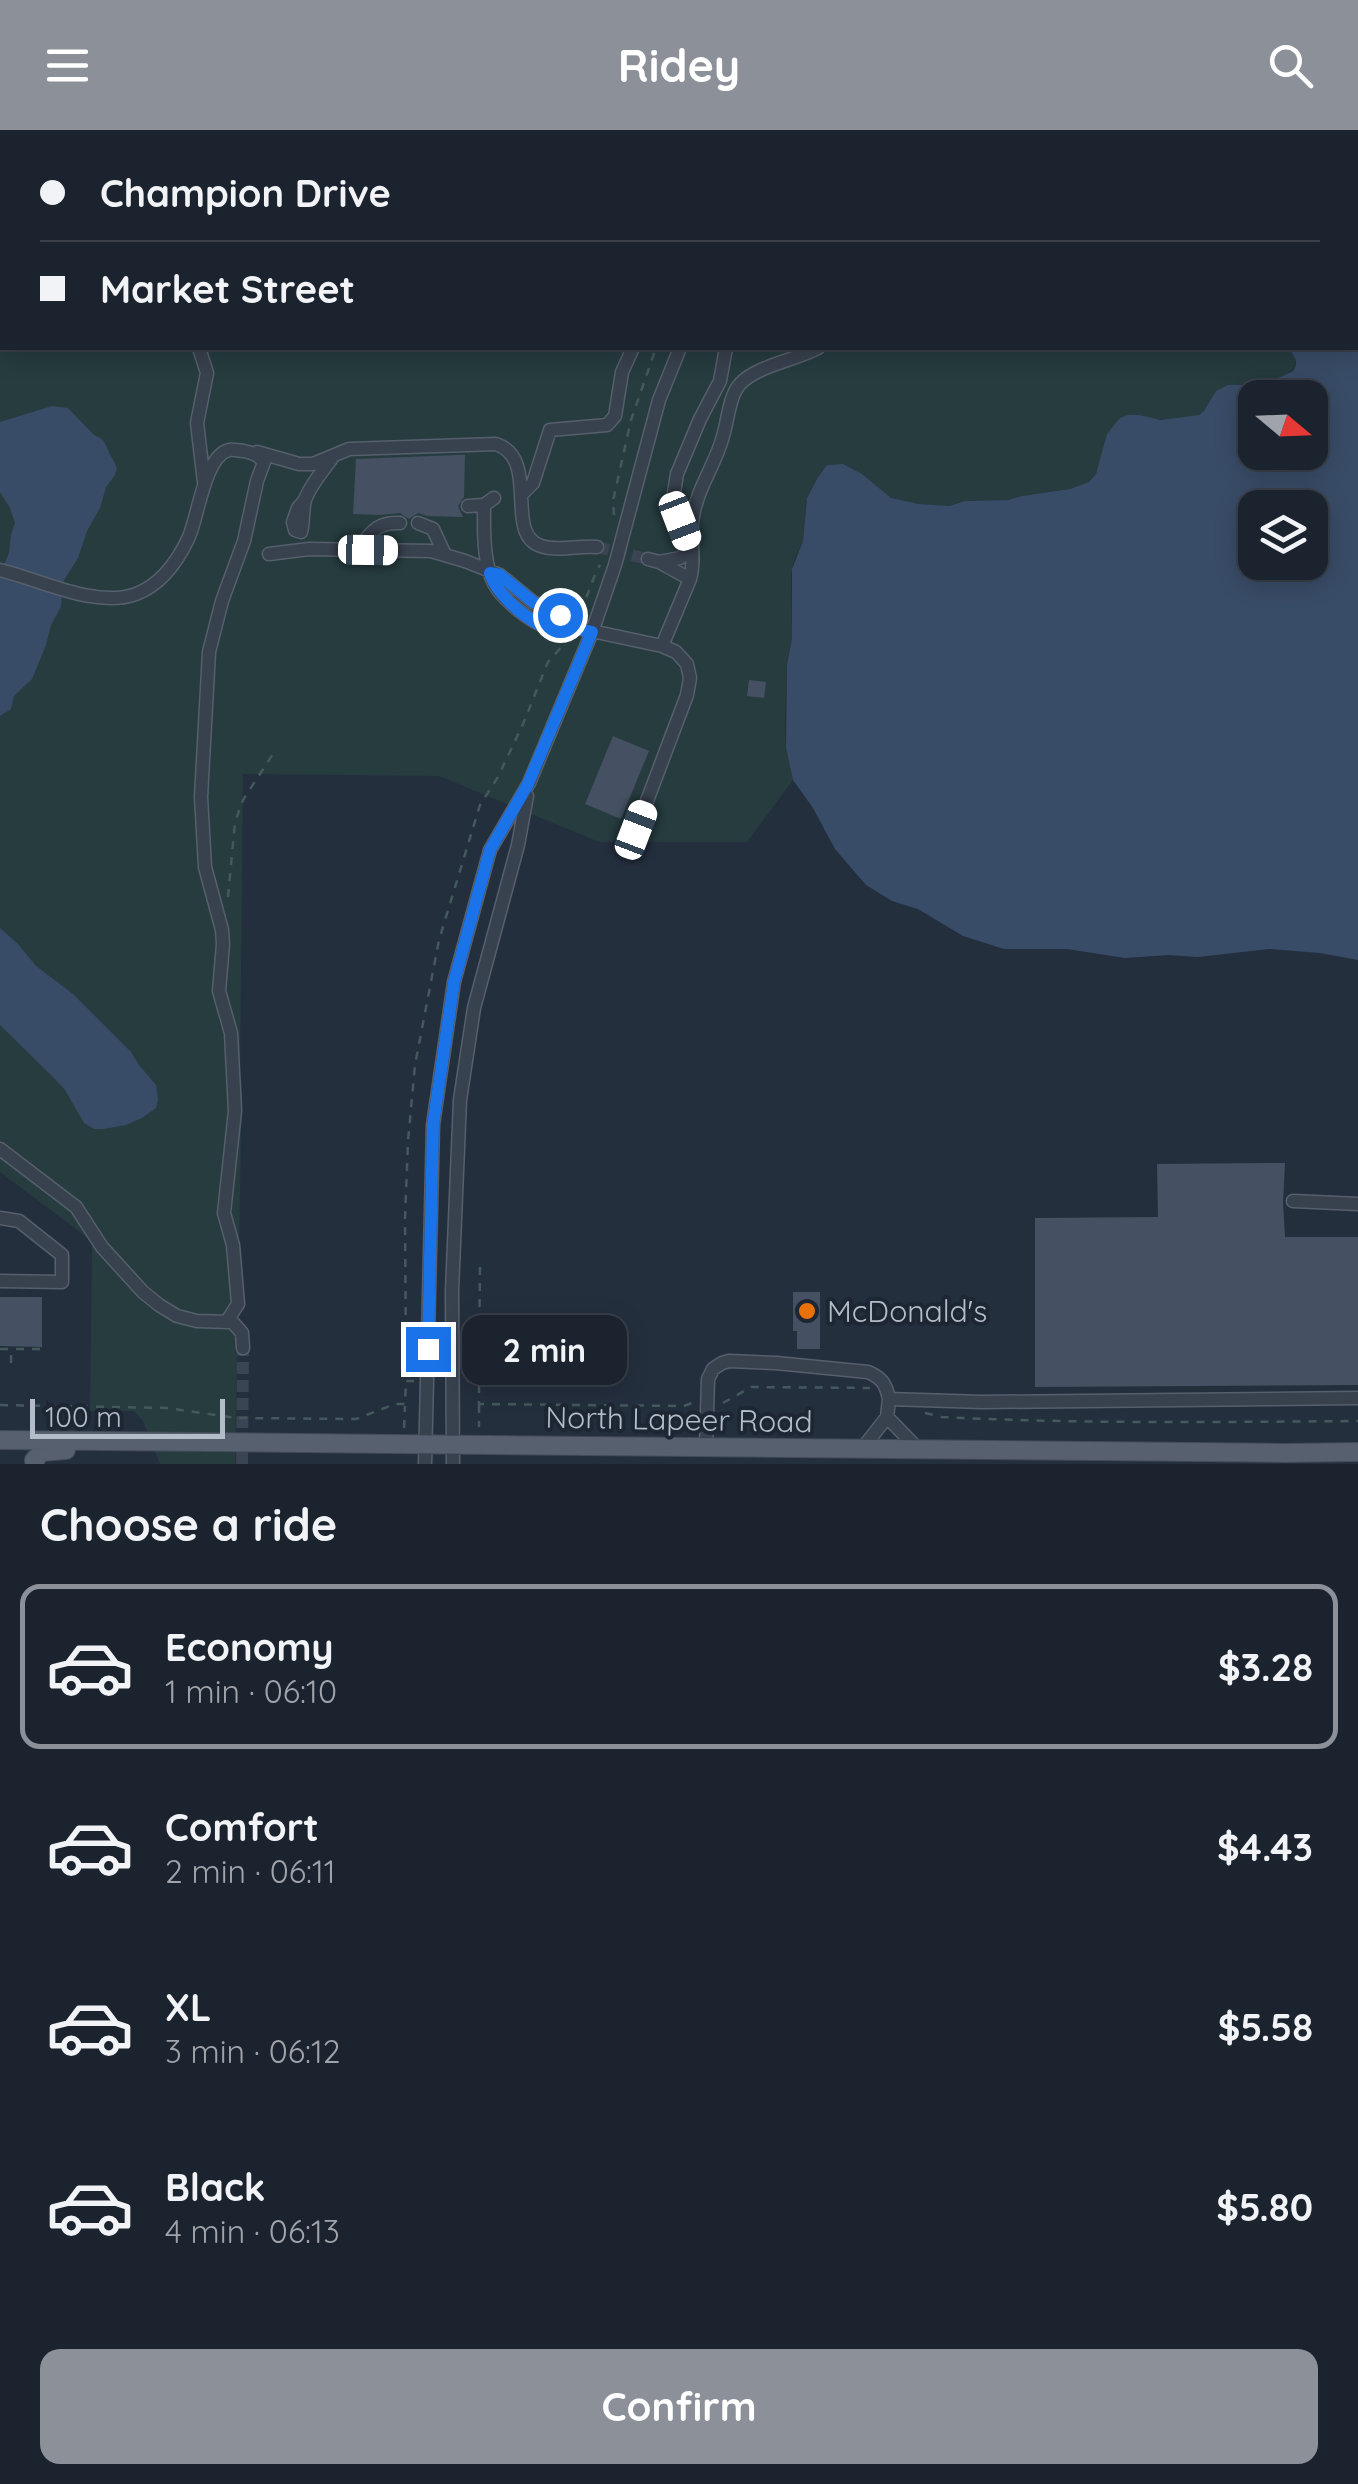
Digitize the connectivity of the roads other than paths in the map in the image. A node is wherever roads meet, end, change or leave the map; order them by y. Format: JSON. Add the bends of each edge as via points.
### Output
{"nodes":[{"id":1,"x":200,"y":350,"type":"edge"},
{"id":2,"x":632,"y":350,"type":"edge"},
{"id":3,"x":679,"y":350,"type":"edge"},
{"id":4,"x":726,"y":350,"type":"edge"},
{"id":5,"x":813,"y":350,"type":"edge"},
{"id":6,"x":250,"y":452,"type":"junction"},
{"id":7,"x":334,"y":456,"type":"junction"},
{"id":8,"x":204,"y":485,"type":"junction"},
{"id":9,"x":522,"y":494,"type":"junction"},
{"id":10,"x":305,"y":500,"type":"dead end"},
{"id":11,"x":468,"y":506,"type":"dead end"},
{"id":12,"x":400,"y":523,"type":"dead end"},
{"id":13,"x":418,"y":523,"type":"dead end"},
{"id":14,"x":690,"y":544,"type":"junction"},
{"id":15,"x":597,"y":548,"type":"tunnel mouth"},
{"id":16,"x":368,"y":550,"type":"junction"},
{"id":17,"x":269,"y":554,"type":"dead end"},
{"id":18,"x":445,"y":555,"type":"junction"},
{"id":19,"x":0,"y":570,"type":"edge"},
{"id":20,"x":490,"y":573,"type":"junction"},
{"id":21,"x":690,"y":579,"type":"junction"},
{"id":22,"x":592,"y":632,"type":"junction"},
{"id":23,"x":662,"y":646,"type":"junction"},
{"id":24,"x":528,"y":784,"type":"junction"},
{"id":25,"x":636,"y":830,"type":"dead end"},
{"id":26,"x":0,"y":1149,"type":"edge"},
{"id":27,"x":1293,"y":1202,"type":"dead end"},
{"id":28,"x":1358,"y":1204,"type":"edge"},
{"id":29,"x":0,"y":1218,"type":"edge"},
{"id":30,"x":0,"y":1281,"type":"edge"},
{"id":31,"x":230,"y":1322,"type":"junction"},
{"id":32,"x":243,"y":1348,"type":"tunnel mouth"},
{"id":33,"x":1358,"y":1398,"type":"edge"},
{"id":34,"x":889,"y":1399,"type":"junction"},
{"id":35,"x":887,"y":1417,"type":"junction"},
{"id":36,"x":0,"y":1440,"type":"edge"},
{"id":37,"x":223,"y":1442,"type":"junction"},
{"id":38,"x":425,"y":1444,"type":"junction"},
{"id":39,"x":454,"y":1444,"type":"junction"},
{"id":40,"x":706,"y":1447,"type":"junction"},
{"id":41,"x":778,"y":1448,"type":"junction"},
{"id":42,"x":862,"y":1449,"type":"junction"},
{"id":43,"x":910,"y":1449,"type":"junction"},
{"id":44,"x":1351,"y":1456,"type":"edge"},
{"id":45,"x":1259,"y":1458,"type":"edge"},
{"id":46,"x":35,"y":1464,"type":"edge"},
{"id":47,"x":425,"y":1464,"type":"edge"},
{"id":48,"x":453,"y":1464,"type":"edge"},
{"id":49,"x":804,"y":1464,"type":"edge"},
{"id":50,"x":887,"y":1464,"type":"edge"}],
"edges":[{"from":1,"to":8,"type":"street","via":[[207,373],[198,423]]},
{"from":2,"to":9,"type":"street","via":[[614,416],[607,425],[550,430],[533,483]]},
{"from":3,"to":22,"type":"street"},
{"from":4,"to":14,"type":"street","via":[[720,381],[677,474],[672,505]]},
{"from":5,"to":14,"type":"street","via":[[739,385],[698,496]]},
{"from":6,"to":7,"type":"street","via":[[299,464]]},
{"from":6,"to":8,"type":"street","via":[[220,454]]},
{"from":6,"to":31,"type":"street","via":[[264,462],[209,652],[201,797],[204,868],[222,930],[220,992],[231,1033],[236,1112],[224,1213],[238,1304]]},
{"from":7,"to":9,"type":"street","via":[[349,449],[496,444],[515,458]]},
{"from":7,"to":10,"type":"street"},
{"from":8,"to":19,"type":"street","via":[[179,557],[135,594],[94,597]]},
{"from":9,"to":15,"type":"street","via":[[524,532],[535,544]]},
{"from":11,"to":20,"type":"street","via":[[489,501]]},
{"from":12,"to":16,"type":"street","via":[[373,529]]},
{"from":13,"to":18,"type":"street","via":[[434,529]]},
{"from":14,"to":21,"type":"street"},
{"from":14,"to":21,"type":"street","via":[[685,556],[653,560]]},
{"from":16,"to":17,"type":"street"},
{"from":16,"to":18,"type":"street"},
{"from":18,"to":20,"type":"street"},
{"from":20,"to":22,"type":"street","via":[[535,622]]},
{"from":21,"to":23,"type":"street"},
{"from":22,"to":23,"type":"street"},
{"from":22,"to":24,"type":"street"},
{"from":23,"to":25,"type":"street","via":[[687,664],[690,678]]},
{"from":24,"to":38,"type":"street","via":[[490,850],[454,982],[433,1125]]},
{"from":24,"to":39,"type":"street","via":[[474,1008],[460,1100]]},
{"from":26,"to":31,"type":"street","via":[[76,1206],[102,1247],[159,1305],[197,1321]]},
{"from":27,"to":28,"type":"street"},
{"from":29,"to":30,"type":"street","via":[[19,1222],[62,1255],[62,1282]]},
{"from":31,"to":32,"type":"street","via":[[242,1333]]},
{"from":33,"to":34,"type":"street"},
{"from":34,"to":35,"type":"street"},
{"from":34,"to":40,"type":"street","via":[[879,1376],[868,1372],[729,1361],[708,1379]]},
{"from":35,"to":42,"type":"street"},
{"from":35,"to":43,"type":"street"},
{"from":36,"to":37,"type":"main road","name":"North Lapeer Road"},
{"from":37,"to":38,"type":"main road","name":"North Lapeer Road"},
{"from":37,"to":46,"type":"main road","via":[[211,1451],[42,1452]]},
{"from":38,"to":39,"type":"main road","name":"North Lapeer Road"},
{"from":38,"to":47,"type":"street"},
{"from":39,"to":40,"type":"main road","name":"North Lapeer Road"},
{"from":39,"to":48,"type":"street"},
{"from":40,"to":41,"type":"main road","name":"North Lapeer Road"},
{"from":41,"to":42,"type":"main road","name":"North Lapeer Road"},
{"from":41,"to":49,"type":"main road"},
{"from":42,"to":43,"type":"main road","name":"North Lapeer Road"},
{"from":43,"to":45,"type":"main road","name":"North Lapeer Road"},
{"from":43,"to":50,"type":"main road"},
{"from":44,"to":45,"type":"main road","name":"North Lapeer Road"}]}
